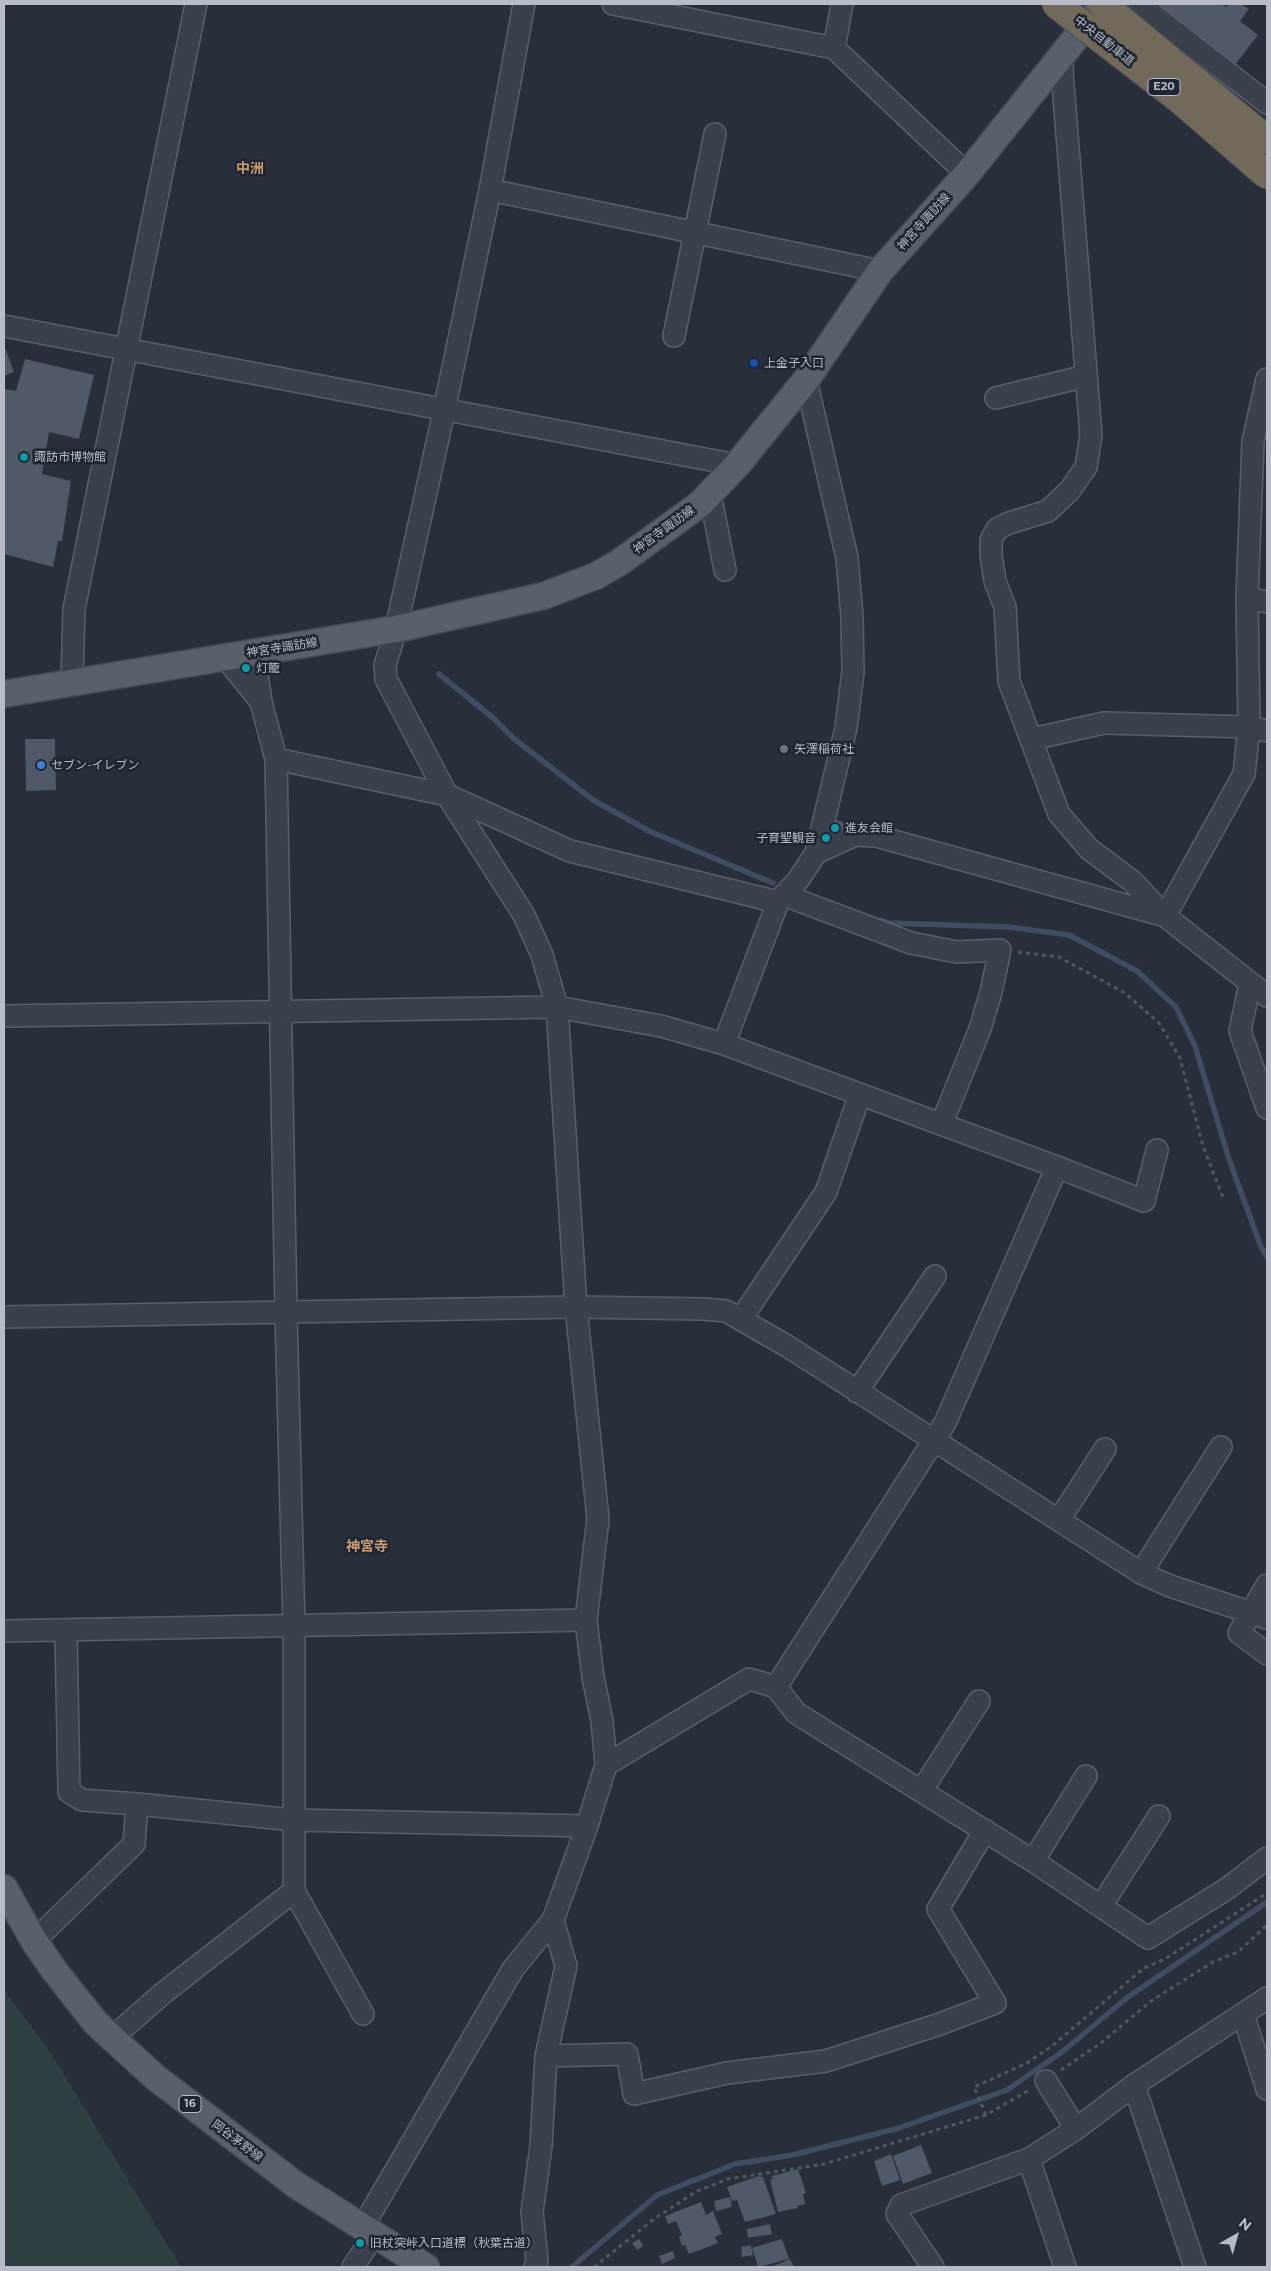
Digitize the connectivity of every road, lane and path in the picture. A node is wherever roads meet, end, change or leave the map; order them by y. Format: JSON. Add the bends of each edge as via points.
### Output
{"nodes":[{"id":1,"x":196,"y":4,"type":"edge"},
{"id":2,"x":524,"y":4,"type":"edge"},
{"id":3,"x":613,"y":4,"type":"edge"},
{"id":4,"x":842,"y":4,"type":"edge"},
{"id":5,"x":1056,"y":4,"type":"edge"},
{"id":6,"x":1103,"y":4,"type":"edge"},
{"id":7,"x":1139,"y":4,"type":"edge"},
{"id":8,"x":834,"y":48,"type":"junction"},
{"id":9,"x":1063,"y":55,"type":"junction"},
{"id":10,"x":1267,"y":103,"type":"edge"},
{"id":11,"x":715,"y":134,"type":"dead end"},
{"id":12,"x":1267,"y":140,"type":"edge"},
{"id":13,"x":967,"y":174,"type":"junction"},
{"id":14,"x":1267,"y":175,"type":"edge"},
{"id":15,"x":490,"y":190,"type":"junction"},
{"id":16,"x":695,"y":233,"type":"junction"},
{"id":17,"x":880,"y":272,"type":"junction"},
{"id":18,"x":4,"y":326,"type":"edge"},
{"id":19,"x":674,"y":336,"type":"dead end"},
{"id":20,"x":127,"y":350,"type":"junction"},
{"id":21,"x":1086,"y":376,"type":"junction"},
{"id":22,"x":1267,"y":379,"type":"edge"},
{"id":23,"x":806,"y":380,"type":"junction"},
{"id":24,"x":996,"y":398,"type":"dead end"},
{"id":25,"x":444,"y":411,"type":"junction"},
{"id":26,"x":737,"y":465,"type":"junction"},
{"id":27,"x":1260,"y":487,"type":"edge"},
{"id":28,"x":710,"y":494,"type":"junction"},
{"id":29,"x":725,"y":570,"type":"dead end"},
{"id":30,"x":1257,"y":600,"type":"edge"},
{"id":31,"x":396,"y":629,"type":"junction"},
{"id":32,"x":254,"y":653,"type":"junction"},
{"id":33,"x":225,"y":657,"type":"junction"},
{"id":34,"x":72,"y":681,"type":"junction"},
{"id":35,"x":4,"y":694,"type":"edge"},
{"id":36,"x":261,"y":702,"type":"junction"},
{"id":37,"x":1258,"y":729,"type":"edge"},
{"id":38,"x":1032,"y":739,"type":"junction"},
{"id":39,"x":276,"y":759,"type":"junction"},
{"id":40,"x":447,"y":795,"type":"junction"},
{"id":41,"x":816,"y":853,"type":"junction"},
{"id":42,"x":781,"y":899,"type":"junction"},
{"id":43,"x":1165,"y":916,"type":"junction"},
{"id":44,"x":1000,"y":950,"type":"junction"},
{"id":45,"x":1250,"y":983,"type":"junction"},
{"id":46,"x":1267,"y":996,"type":"edge"},
{"id":47,"x":557,"y":1007,"type":"junction"},
{"id":48,"x":282,"y":1011,"type":"junction"},
{"id":49,"x":4,"y":1016,"type":"edge"},
{"id":50,"x":724,"y":1044,"type":"junction"},
{"id":51,"x":860,"y":1094,"type":"junction"},
{"id":52,"x":1267,"y":1108,"type":"edge"},
{"id":53,"x":942,"y":1123,"type":"junction"},
{"id":54,"x":1157,"y":1150,"type":"dead end"},
{"id":55,"x":1057,"y":1168,"type":"junction"},
{"id":56,"x":1224,"y":1200,"type":"dead end"},
{"id":57,"x":935,"y":1276,"type":"dead end"},
{"id":58,"x":576,"y":1307,"type":"junction"},
{"id":59,"x":286,"y":1314,"type":"junction"},
{"id":60,"x":4,"y":1317,"type":"edge"},
{"id":61,"x":741,"y":1319,"type":"junction"},
{"id":62,"x":857,"y":1392,"type":"junction"},
{"id":63,"x":934,"y":1443,"type":"junction"},
{"id":64,"x":1221,"y":1448,"type":"dead end"},
{"id":65,"x":1105,"y":1449,"type":"dead end"},
{"id":66,"x":1059,"y":1520,"type":"junction"},
{"id":67,"x":1141,"y":1573,"type":"junction"},
{"id":68,"x":1267,"y":1585,"type":"edge"},
{"id":69,"x":1258,"y":1615,"type":"edge"},
{"id":70,"x":586,"y":1620,"type":"junction"},
{"id":71,"x":294,"y":1627,"type":"junction"},
{"id":72,"x":4,"y":1631,"type":"edge"},
{"id":73,"x":66,"y":1632,"type":"junction"},
{"id":74,"x":1267,"y":1654,"type":"edge"},
{"id":75,"x":776,"y":1687,"type":"junction"},
{"id":76,"x":979,"y":1701,"type":"dead end"},
{"id":77,"x":606,"y":1766,"type":"junction"},
{"id":78,"x":1086,"y":1776,"type":"dead end"},
{"id":79,"x":922,"y":1790,"type":"junction"},
{"id":80,"x":137,"y":1804,"type":"junction"},
{"id":81,"x":1159,"y":1816,"type":"dead end"},
{"id":82,"x":294,"y":1820,"type":"junction"},
{"id":83,"x":588,"y":1826,"type":"junction"},
{"id":84,"x":985,"y":1830,"type":"junction"},
{"id":85,"x":1267,"y":1858,"type":"edge"},
{"id":86,"x":1033,"y":1861,"type":"junction"},
{"id":87,"x":4,"y":1888,"type":"edge"},
{"id":88,"x":294,"y":1891,"type":"junction"},
{"id":89,"x":1267,"y":1893,"type":"edge"},
{"id":90,"x":1101,"y":1906,"type":"junction"},
{"id":91,"x":553,"y":1920,"type":"junction"},
{"id":92,"x":1267,"y":1925,"type":"edge"},
{"id":93,"x":34,"y":1941,"type":"junction"},
{"id":94,"x":1267,"y":1998,"type":"edge"},
{"id":95,"x":363,"y":2014,"type":"dead end"},
{"id":96,"x":1243,"y":2014,"type":"junction"},
{"id":97,"x":112,"y":2038,"type":"junction"},
{"id":98,"x":546,"y":2056,"type":"junction"},
{"id":99,"x":1046,"y":2081,"type":"junction"},
{"id":100,"x":1134,"y":2085,"type":"junction"},
{"id":101,"x":1267,"y":2089,"type":"edge"},
{"id":102,"x":985,"y":2113,"type":"junction"},
{"id":103,"x":1076,"y":2129,"type":"junction"},
{"id":104,"x":1029,"y":2159,"type":"junction"},
{"id":105,"x":368,"y":2231,"type":"junction"},
{"id":106,"x":353,"y":2267,"type":"edge"},
{"id":107,"x":426,"y":2267,"type":"edge"},
{"id":108,"x":535,"y":2267,"type":"edge"},
{"id":109,"x":594,"y":2267,"type":"edge"},
{"id":110,"x":933,"y":2267,"type":"edge"},
{"id":111,"x":1065,"y":2267,"type":"edge"},
{"id":112,"x":1195,"y":2267,"type":"edge"}],
"edges":[{"from":1,"to":20,"type":"street"},
{"from":2,"to":15,"type":"street"},
{"from":3,"to":8,"type":"street"},
{"from":4,"to":8,"type":"street"},
{"from":5,"to":14,"type":"highway","name":"中央自動車道","number":"E20","bridge":true,"via":[[1178,98]]},
{"from":6,"to":9,"type":"main road","name":"神宮寺諏訪線"},
{"from":6,"to":12,"type":"highway","number":"E20","bridge":true},
{"from":7,"to":10,"type":"street"},
{"from":8,"to":13,"type":"street"},
{"from":9,"to":13,"type":"main road","name":"神宮寺諏訪線"},
{"from":9,"to":21,"type":"street"},
{"from":11,"to":16,"type":"street"},
{"from":13,"to":17,"type":"main road","name":"神宮寺諏訪線"},
{"from":15,"to":16,"type":"street"},
{"from":15,"to":25,"type":"street"},
{"from":16,"to":17,"type":"street"},
{"from":16,"to":19,"type":"street"},
{"from":17,"to":23,"type":"main road","name":"神宮寺諏訪線"},
{"from":18,"to":20,"type":"street"},
{"from":20,"to":25,"type":"street"},
{"from":20,"to":34,"type":"street","via":[[74,609]]},
{"from":21,"to":24,"type":"street"},
{"from":21,"to":38,"type":"street","via":[[1091,435],[1086,467],[1070,490],[1048,511],[997,529],[991,540],[996,581],[1005,606],[1009,681]]},
{"from":22,"to":27,"type":"street","via":[[1253,441]]},
{"from":23,"to":26,"type":"main road","name":"神宮寺諏訪線"},
{"from":23,"to":41,"type":"street","via":[[847,558],[852,617],[852,672],[846,728]]},
{"from":25,"to":26,"type":"street"},
{"from":25,"to":31,"type":"street"},
{"from":26,"to":28,"type":"main road","name":"神宮寺諏訪線"},
{"from":27,"to":30,"type":"street"},
{"from":28,"to":29,"type":"street"},
{"from":28,"to":31,"type":"main road","name":"神宮寺諏訪線","via":[[679,521],[596,576],[543,596]]},
{"from":30,"to":37,"type":"street"},
{"from":31,"to":32,"type":"main road","name":"神宮寺諏訪線"},
{"from":31,"to":40,"type":"street","via":[[387,653],[386,679]]},
{"from":32,"to":33,"type":"main road","name":"神宮寺諏訪線"},
{"from":32,"to":36,"type":"street"},
{"from":33,"to":34,"type":"main road","name":"神宮寺諏訪線"},
{"from":33,"to":36,"type":"street"},
{"from":34,"to":35,"type":"main road","name":"神宮寺諏訪線"},
{"from":36,"to":39,"type":"street"},
{"from":37,"to":38,"type":"street","via":[[1104,723]]},
{"from":37,"to":43,"type":"street","via":[[1244,774]]},
{"from":38,"to":43,"type":"street","via":[[1059,814],[1089,849],[1132,881]]},
{"from":39,"to":40,"type":"street"},
{"from":39,"to":48,"type":"street"},
{"from":40,"to":42,"type":"street","via":[[570,851]]},
{"from":40,"to":47,"type":"street","via":[[524,915],[542,955]]},
{"from":41,"to":42,"type":"street"},
{"from":41,"to":43,"type":"street","via":[[854,835],[876,836]]},
{"from":42,"to":44,"type":"street","via":[[911,943],[957,952]]},
{"from":42,"to":50,"type":"street"},
{"from":43,"to":45,"type":"street"},
{"from":44,"to":53,"type":"street","via":[[980,1029]]},
{"from":44,"to":56,"type":"path","via":[[1059,957],[1125,993],[1159,1022],[1180,1058],[1203,1146]]},
{"from":45,"to":46,"type":"street"},
{"from":45,"to":52,"type":"street","via":[[1240,1031]]},
{"from":47,"to":48,"type":"street"},
{"from":47,"to":50,"type":"street","via":[[661,1026]]},
{"from":47,"to":58,"type":"street"},
{"from":48,"to":49,"type":"street"},
{"from":48,"to":59,"type":"street"},
{"from":50,"to":51,"type":"street"},
{"from":51,"to":53,"type":"street"},
{"from":51,"to":61,"type":"street","via":[[826,1192]]},
{"from":53,"to":55,"type":"street"},
{"from":54,"to":55,"type":"street","via":[[1144,1201]]},
{"from":55,"to":63,"type":"street"},
{"from":57,"to":62,"type":"street"},
{"from":58,"to":59,"type":"street"},
{"from":58,"to":61,"type":"street","via":[[704,1309],[726,1311]]},
{"from":58,"to":70,"type":"street","via":[[598,1519]]},
{"from":59,"to":60,"type":"street"},
{"from":59,"to":71,"type":"street"},
{"from":61,"to":62,"type":"street"},
{"from":62,"to":63,"type":"street"},
{"from":63,"to":66,"type":"street"},
{"from":63,"to":75,"type":"street"},
{"from":64,"to":67,"type":"street"},
{"from":65,"to":66,"type":"street"},
{"from":66,"to":67,"type":"street"},
{"from":67,"to":69,"type":"street"},
{"from":68,"to":69,"type":"street"},
{"from":69,"to":74,"type":"street","via":[[1239,1633]]},
{"from":70,"to":71,"type":"street"},
{"from":70,"to":77,"type":"street"},
{"from":71,"to":73,"type":"street"},
{"from":71,"to":82,"type":"street"},
{"from":72,"to":73,"type":"street"},
{"from":73,"to":80,"type":"street","via":[[68,1792],[82,1800]]},
{"from":75,"to":77,"type":"street","via":[[749,1679]]},
{"from":75,"to":79,"type":"street","via":[[796,1712]]},
{"from":76,"to":79,"type":"street"},
{"from":77,"to":83,"type":"street"},
{"from":78,"to":86,"type":"street"},
{"from":79,"to":84,"type":"street"},
{"from":80,"to":82,"type":"street"},
{"from":80,"to":93,"type":"street","via":[[134,1844]]},
{"from":81,"to":90,"type":"street"},
{"from":82,"to":83,"type":"street"},
{"from":82,"to":88,"type":"street"},
{"from":83,"to":91,"type":"street"},
{"from":84,"to":86,"type":"street"},
{"from":84,"to":98,"type":"street","via":[[938,1909],[995,2003],[826,2061],[727,2073],[634,2094],[627,2054]]},
{"from":85,"to":90,"type":"street","via":[[1228,1888],[1148,1938]]},
{"from":86,"to":90,"type":"street"},
{"from":87,"to":93,"type":"main road","name":"岡谷茅野線","number":"16"},
{"from":88,"to":95,"type":"street"},
{"from":88,"to":97,"type":"street","via":[[162,1994]]},
{"from":89,"to":102,"type":"path","via":[[1165,1959],[1144,1968],[1033,2058],[974,2087]]},
{"from":91,"to":98,"type":"street","via":[[566,1966]]},
{"from":91,"to":105,"type":"street","via":[[513,1969],[408,2146]]},
{"from":92,"to":99,"type":"path","via":[[1238,1952],[1213,1962],[1151,2001],[1102,2043]]},
{"from":93,"to":97,"type":"main road","name":"岡谷茅野線","number":"16","via":[[75,1998]]},
{"from":94,"to":96,"type":"street"},
{"from":96,"to":100,"type":"street"},
{"from":96,"to":101,"type":"street"},
{"from":97,"to":105,"type":"main road","name":"岡谷茅野線","number":"16","via":[[156,2078],[296,2185]]},
{"from":98,"to":108,"type":"street","via":[[541,2146],[532,2212]]},
{"from":99,"to":102,"type":"path"},
{"from":99,"to":103,"type":"street"},
{"from":100,"to":103,"type":"street"},
{"from":100,"to":112,"type":"street"},
{"from":102,"to":109,"type":"path","via":[[824,2164],[728,2179],[697,2191],[654,2219]]},
{"from":103,"to":104,"type":"street"},
{"from":104,"to":110,"type":"street","via":[[902,2205],[897,2214]]},
{"from":104,"to":111,"type":"street"},
{"from":105,"to":106,"type":"street"},
{"from":105,"to":107,"type":"main road","name":"岡谷茅野線","number":"16"}]}
